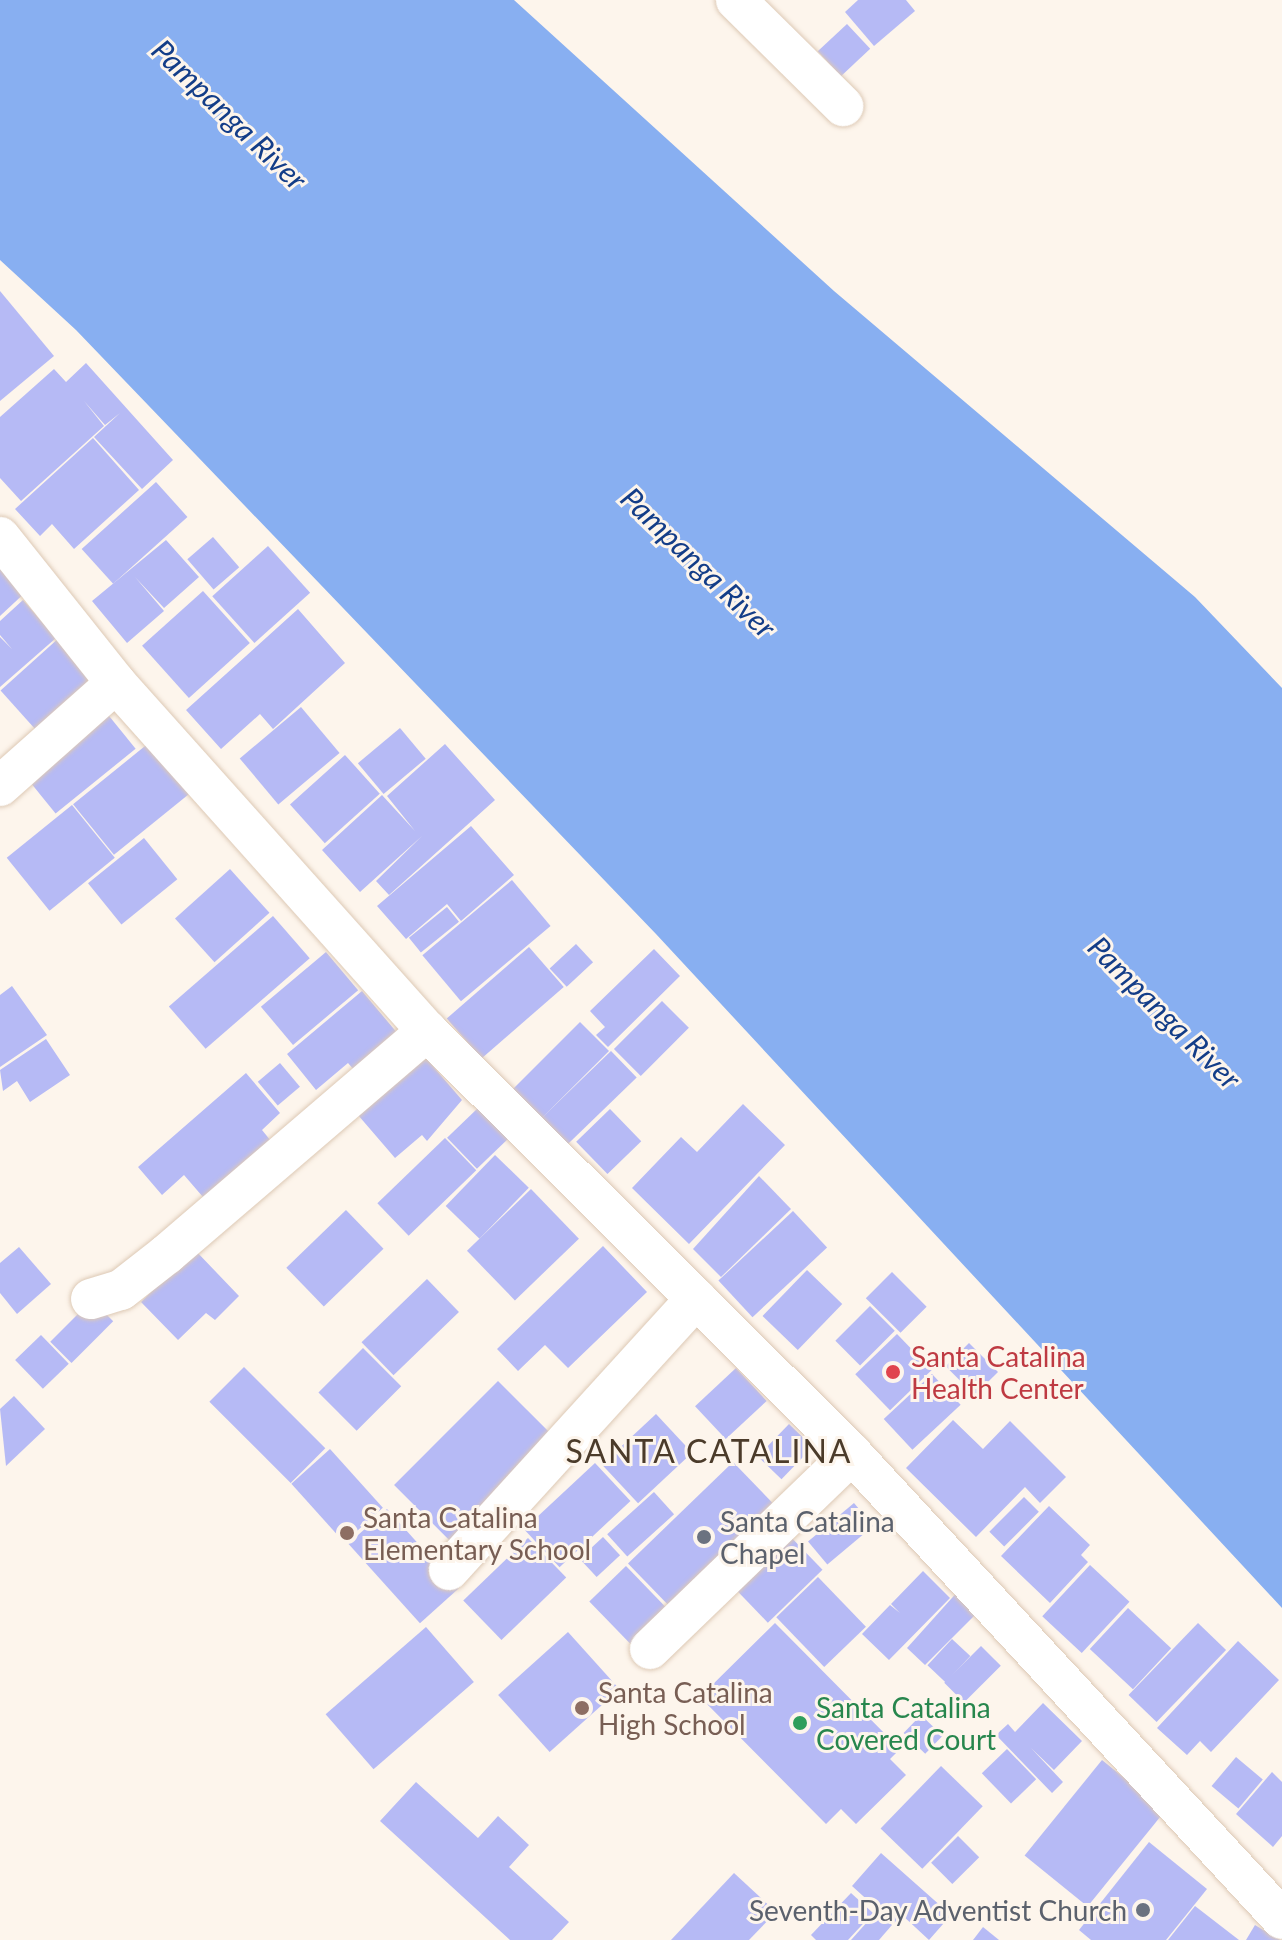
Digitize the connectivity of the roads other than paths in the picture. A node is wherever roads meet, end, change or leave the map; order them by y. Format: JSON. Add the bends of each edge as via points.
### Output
{"nodes":[{"id":1,"x":736,"y":0,"type":"edge"},
{"id":2,"x":843,"y":106,"type":"dead end"},
{"id":3,"x":0,"y":537,"type":"edge"},
{"id":4,"x":116,"y":683,"type":"junction"},
{"id":5,"x":0,"y":786,"type":"edge"},
{"id":6,"x":427,"y":1031,"type":"junction"},
{"id":7,"x":91,"y":1299,"type":"dead end"},
{"id":8,"x":696,"y":1299,"type":"junction"},
{"id":9,"x":852,"y":1454,"type":"junction"},
{"id":10,"x":449,"y":1570,"type":"dead end"},
{"id":11,"x":650,"y":1649,"type":"dead end"},
{"id":12,"x":1282,"y":1919,"type":"edge"}],
"edges":[{"from":1,"to":2,"type":"street"},
{"from":3,"to":4,"type":"street"},
{"from":4,"to":5,"type":"street"},
{"from":4,"to":6,"type":"street"},
{"from":6,"to":7,"type":"street","via":[[167,1254],[121,1290]]},
{"from":6,"to":8,"type":"street"},
{"from":8,"to":9,"type":"street"},
{"from":8,"to":10,"type":"street"},
{"from":9,"to":11,"type":"street"},
{"from":9,"to":12,"type":"street"}]}
